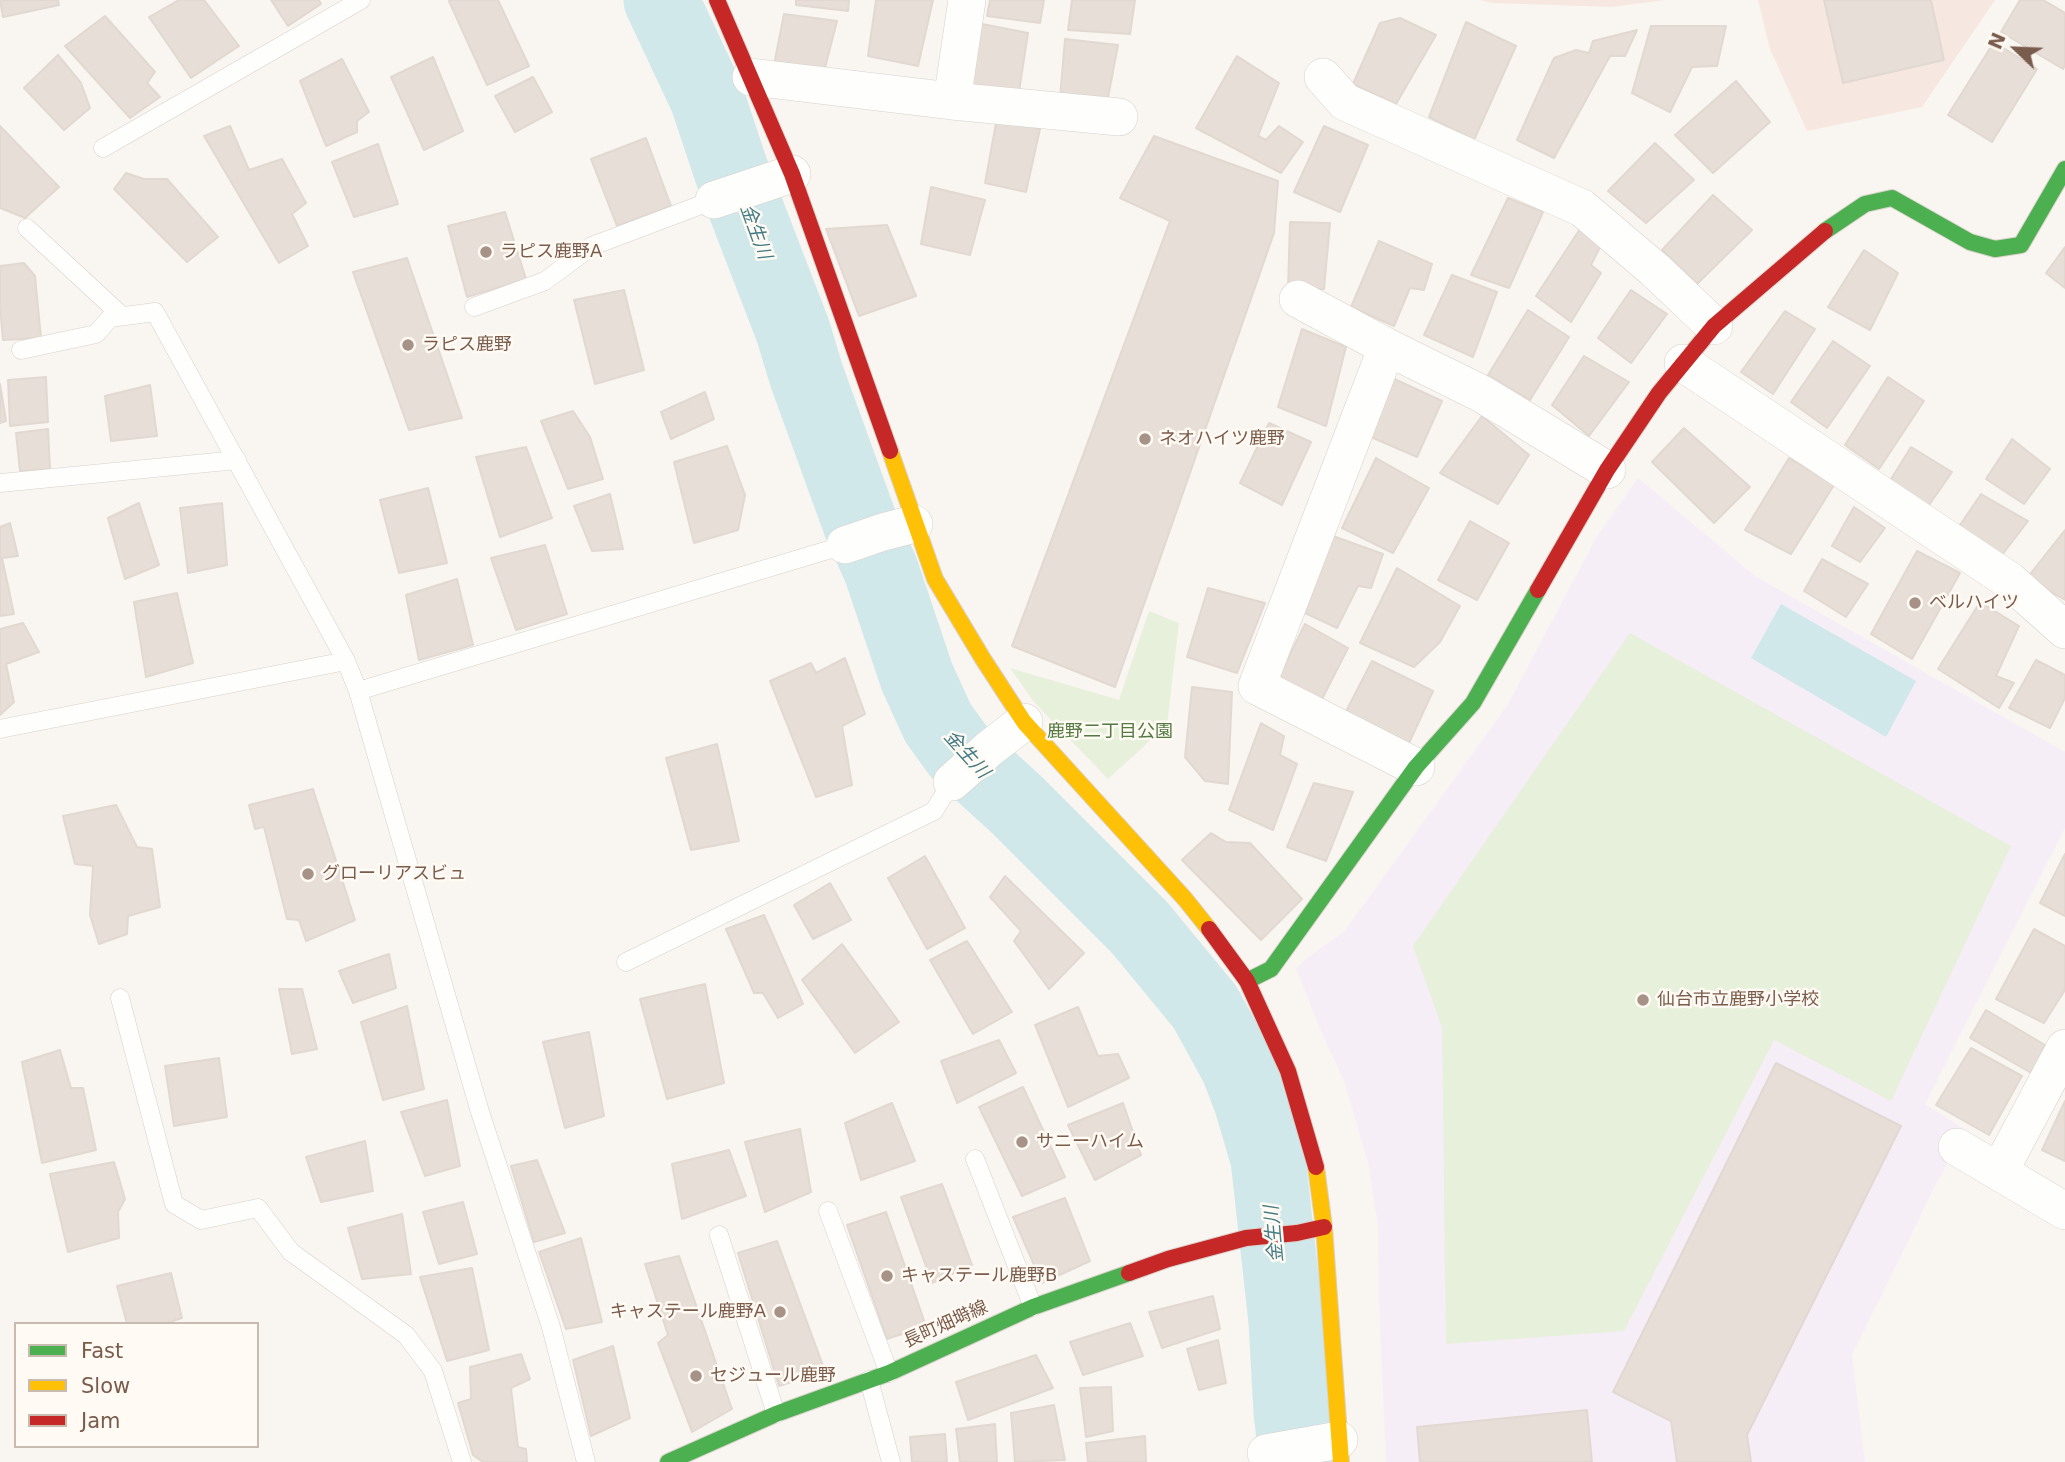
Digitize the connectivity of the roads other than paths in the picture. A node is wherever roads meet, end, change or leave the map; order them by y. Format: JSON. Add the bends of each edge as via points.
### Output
{"nodes":[{"id":1,"x":361,"y":0,"type":"edge"},
{"id":2,"x":717,"y":0,"type":"edge"},
{"id":3,"x":967,"y":0,"type":"edge"},
{"id":4,"x":751,"y":77,"type":"junction"},
{"id":5,"x":1323,"y":77,"type":"dead end"},
{"id":6,"x":952,"y":101,"type":"junction"},
{"id":7,"x":1119,"y":117,"type":"dead end"},
{"id":8,"x":103,"y":148,"type":"dead end"},
{"id":9,"x":2065,"y":169,"type":"edge"},
{"id":10,"x":776,"y":180,"type":"junction"},
{"id":11,"x":713,"y":200,"type":"joint"},
{"id":12,"x":27,"y":228,"type":"dead end"},
{"id":13,"x":1298,"y":299,"type":"dead end"},
{"id":14,"x":474,"y":307,"type":"dead end"},
{"id":15,"x":122,"y":316,"type":"junction"},
{"id":16,"x":1714,"y":326,"type":"junction"},
{"id":17,"x":1387,"y":347,"type":"junction"},
{"id":18,"x":21,"y":350,"type":"dead end"},
{"id":19,"x":1683,"y":363,"type":"junction"},
{"id":20,"x":237,"y":460,"type":"junction"},
{"id":21,"x":1607,"y":470,"type":"junction"},
{"id":22,"x":0,"y":483,"type":"edge"},
{"id":23,"x":899,"y":528,"type":"junction"},
{"id":24,"x":845,"y":545,"type":"joint"},
{"id":25,"x":2065,"y":630,"type":"edge"},
{"id":26,"x":346,"y":661,"type":"junction"},
{"id":27,"x":358,"y":691,"type":"junction"},
{"id":28,"x":1024,"y":722,"type":"junction"},
{"id":29,"x":0,"y":729,"type":"edge"},
{"id":30,"x":1416,"y":767,"type":"junction"},
{"id":31,"x":952,"y":782,"type":"joint"},
{"id":32,"x":626,"y":962,"type":"dead end"},
{"id":33,"x":1247,"y":981,"type":"junction"},
{"id":34,"x":120,"y":998,"type":"dead end"},
{"id":35,"x":2065,"y":1048,"type":"edge"},
{"id":36,"x":1957,"y":1147,"type":"dead end"},
{"id":37,"x":975,"y":1159,"type":"dead end"},
{"id":38,"x":1999,"y":1172,"type":"junction"},
{"id":39,"x":828,"y":1211,"type":"dead end"},
{"id":40,"x":2065,"y":1211,"type":"edge"},
{"id":41,"x":1324,"y":1227,"type":"junction"},
{"id":42,"x":719,"y":1235,"type":"dead end"},
{"id":43,"x":1033,"y":1307,"type":"junction"},
{"id":44,"x":889,"y":1373,"type":"junction"},
{"id":45,"x":869,"y":1380,"type":"junction"},
{"id":46,"x":776,"y":1414,"type":"junction"},
{"id":47,"x":1332,"y":1449,"type":"edge"},
{"id":48,"x":1261,"y":1457,"type":"edge"},
{"id":49,"x":462,"y":1462,"type":"edge"},
{"id":50,"x":586,"y":1462,"type":"edge"},
{"id":51,"x":668,"y":1462,"type":"edge"},
{"id":52,"x":891,"y":1462,"type":"edge"}],
"edges":[{"from":1,"to":8,"type":"lane"},
{"from":2,"to":4,"type":"street"},
{"from":3,"to":6,"type":"street"},
{"from":4,"to":6,"type":"street"},
{"from":4,"to":10,"type":"street"},
{"from":5,"to":16,"type":"street","via":[[1345,102],[1582,208]]},
{"from":6,"to":7,"type":"street"},
{"from":9,"to":16,"type":"street","via":[[2021,245],[1995,249],[1970,242],[1892,198],[1865,204],[1833,224]]},
{"from":10,"to":11,"type":"street"},
{"from":10,"to":23,"type":"street"},
{"from":11,"to":14,"type":"lane","via":[[592,246],[545,281]]},
{"from":12,"to":15,"type":"lane"},
{"from":13,"to":17,"type":"street"},
{"from":15,"to":18,"type":"lane","via":[[110,318],[96,334]]},
{"from":15,"to":20,"type":"lane","via":[[155,312]]},
{"from":16,"to":19,"type":"street"},
{"from":17,"to":21,"type":"street","via":[[1482,394]]},
{"from":17,"to":30,"type":"street","via":[[1257,686]]},
{"from":19,"to":21,"type":"street"},
{"from":19,"to":25,"type":"street","via":[[2010,581]]},
{"from":20,"to":22,"type":"lane"},
{"from":20,"to":26,"type":"lane"},
{"from":21,"to":30,"type":"street","via":[[1473,703]]},
{"from":23,"to":24,"type":"street"},
{"from":23,"to":28,"type":"street"},
{"from":24,"to":27,"type":"lane"},
{"from":26,"to":27,"type":"lane"},
{"from":26,"to":29,"type":"lane"},
{"from":27,"to":50,"type":"lane","via":[[480,1112],[551,1328]]},
{"from":28,"to":31,"type":"street"},
{"from":28,"to":33,"type":"street","via":[[1185,899]]},
{"from":30,"to":33,"type":"street","via":[[1271,969]]},
{"from":31,"to":32,"type":"lane","via":[[934,811]]},
{"from":33,"to":41,"type":"street","via":[[1288,1071],[1315,1158]]},
{"from":34,"to":49,"type":"lane","via":[[174,1204],[201,1220],[258,1208],[291,1252],[406,1335],[433,1371]]},
{"from":35,"to":38,"type":"street"},
{"from":36,"to":38,"type":"street"},
{"from":37,"to":43,"type":"lane"},
{"from":38,"to":40,"type":"street"},
{"from":39,"to":44,"type":"lane"},
{"from":41,"to":43,"type":"street","name":"長町畑塒線","via":[[1245,1238],[1168,1259]]},
{"from":41,"to":47,"type":"street"},
{"from":42,"to":46,"type":"lane"},
{"from":43,"to":44,"type":"street","name":"長町畑塒線"},
{"from":44,"to":45,"type":"street","name":"長町畑塒線"},
{"from":45,"to":46,"type":"street","name":"長町畑塒線"},
{"from":45,"to":52,"type":"lane"},
{"from":46,"to":51,"type":"street","name":"長町畑塒線"},
{"from":47,"to":48,"type":"street"}]}
